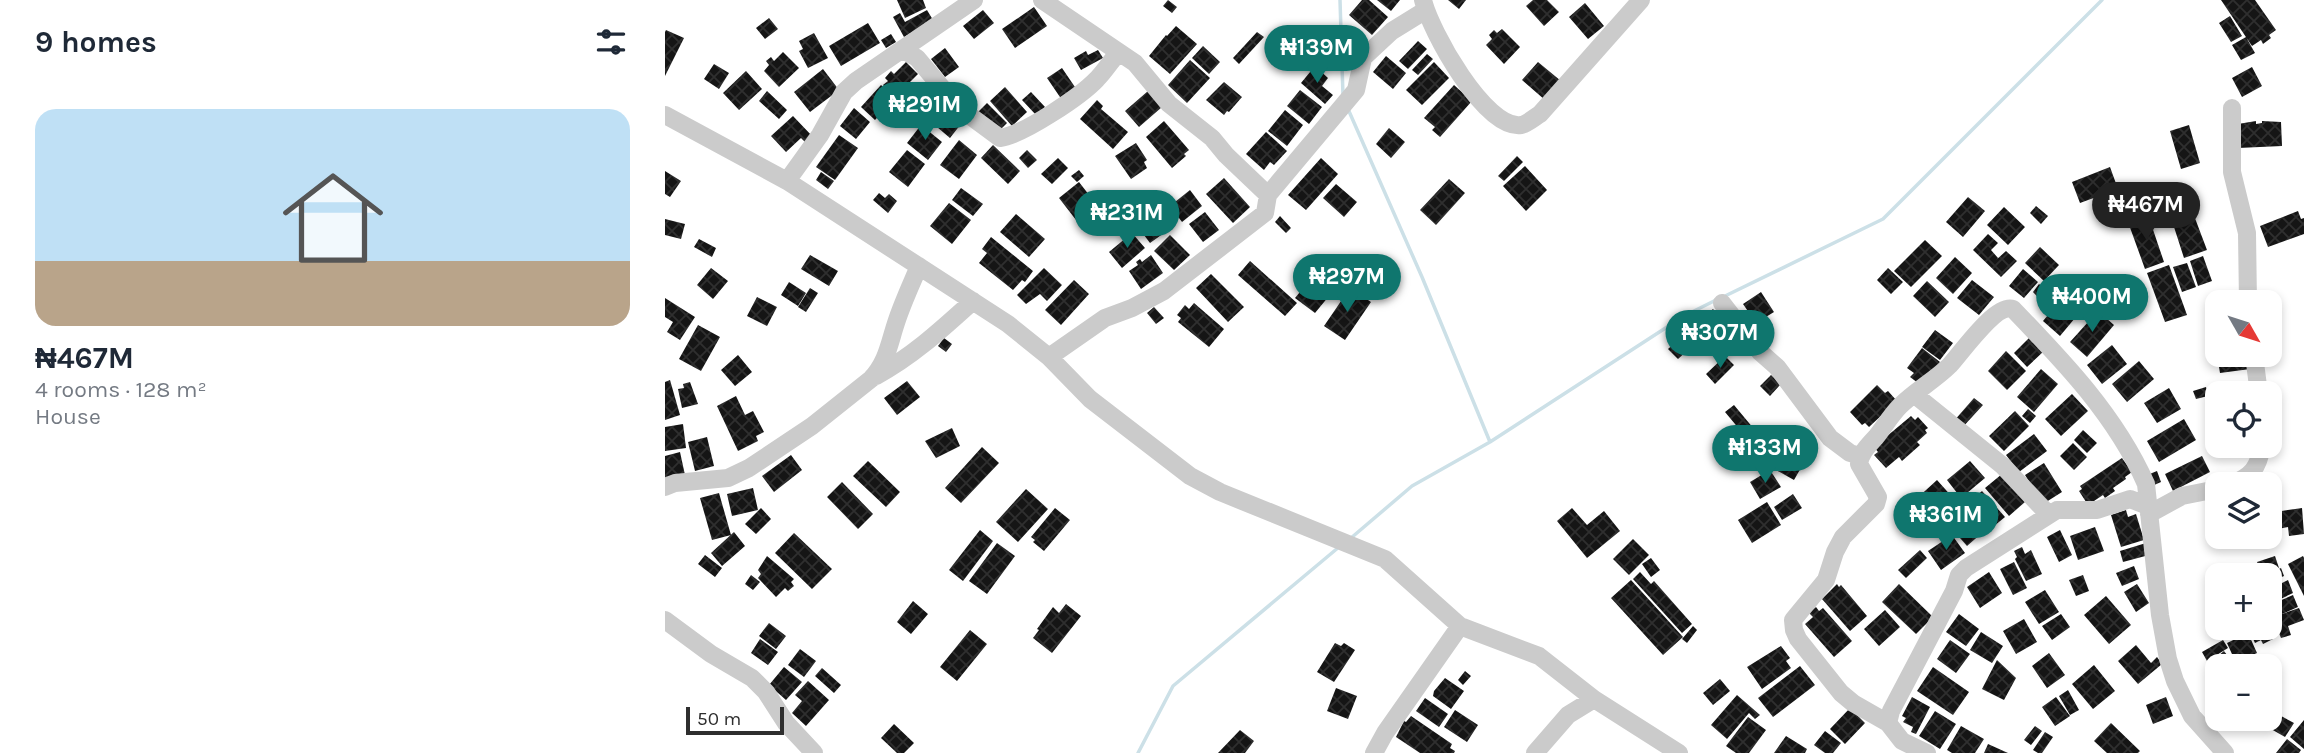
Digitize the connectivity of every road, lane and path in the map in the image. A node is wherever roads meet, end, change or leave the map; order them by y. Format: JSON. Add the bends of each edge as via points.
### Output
{"nodes":[{"id":1,"x":974,"y":0,"type":"edge"},
{"id":2,"x":1042,"y":0,"type":"edge"},
{"id":3,"x":1641,"y":0,"type":"edge"},
{"id":4,"x":1424,"y":5,"type":"edge"},
{"id":5,"x":903,"y":50,"type":"junction"},
{"id":6,"x":1118,"y":53,"type":"junction"},
{"id":7,"x":2232,"y":108,"type":"dead end"},
{"id":8,"x":665,"y":114,"type":"edge"},
{"id":9,"x":787,"y":181,"type":"junction"},
{"id":10,"x":1268,"y":195,"type":"junction"},
{"id":11,"x":919,"y":266,"type":"junction"},
{"id":12,"x":2248,"y":290,"type":"edge"},
{"id":13,"x":973,"y":301,"type":"junction"},
{"id":14,"x":1722,"y":303,"type":"dead end"},
{"id":15,"x":1049,"y":357,"type":"junction"},
{"id":16,"x":871,"y":379,"type":"junction"},
{"id":17,"x":1915,"y":395,"type":"junction"},
{"id":18,"x":1860,"y":456,"type":"junction"},
{"id":19,"x":665,"y":487,"type":"edge"},
{"id":20,"x":2205,"y":491,"type":"edge"},
{"id":21,"x":2148,"y":510,"type":"junction"},
{"id":22,"x":2048,"y":514,"type":"junction"},
{"id":23,"x":665,"y":620,"type":"edge"},
{"id":24,"x":1460,"y":626,"type":"junction"},
{"id":25,"x":1594,"y":699,"type":"junction"},
{"id":26,"x":1888,"y":723,"type":"junction"},
{"id":27,"x":814,"y":753,"type":"edge"},
{"id":28,"x":1374,"y":753,"type":"edge"},
{"id":29,"x":1535,"y":753,"type":"edge"},
{"id":30,"x":1679,"y":753,"type":"edge"},
{"id":31,"x":1927,"y":753,"type":"edge"},
{"id":32,"x":2225,"y":753,"type":"edge"}],
"edges":[{"from":1,"to":5,"type":"street"},
{"from":2,"to":6,"type":"street"},
{"from":3,"to":4,"type":"street","via":[[1540,114],[1521,125],[1503,121],[1475,94],[1448,57]]},
{"from":4,"to":10,"type":"street","via":[[1363,58],[1356,90]]},
{"from":5,"to":6,"type":"street","via":[[917,58],[957,107],[1000,138],[1027,128],[1077,95]]},
{"from":5,"to":9,"type":"street","via":[[843,92]]},
{"from":6,"to":10,"type":"street","via":[[1135,64],[1169,104],[1212,138]]},
{"from":7,"to":12,"type":"street","via":[[2232,172],[2247,233]]},
{"from":8,"to":9,"type":"street"},
{"from":9,"to":11,"type":"street"},
{"from":10,"to":15,"type":"street","via":[[1265,213],[1215,254],[1164,291],[1105,318]]},
{"from":11,"to":13,"type":"street"},
{"from":11,"to":16,"type":"street","via":[[895,324],[890,349]]},
{"from":13,"to":15,"type":"street"},
{"from":13,"to":16,"type":"street","via":[[931,339]]},
{"from":14,"to":18,"type":"street","via":[[1830,438]]},
{"from":15,"to":24,"type":"street","via":[[1090,399],[1190,476],[1385,559]]},
{"from":16,"to":19,"type":"street","via":[[749,468],[728,478]]},
{"from":17,"to":18,"type":"street"},
{"from":17,"to":21,"type":"street","via":[[1936,379],[2001,309],[2013,309],[2060,358],[2121,436],[2146,484]]},
{"from":17,"to":22,"type":"street","via":[[2003,466]]},
{"from":18,"to":26,"type":"street","via":[[1859,464],[1878,497],[1876,503],[1843,537],[1826,580],[1793,620],[1794,630],[1841,693]]},
{"from":20,"to":21,"type":"street"},
{"from":21,"to":22,"type":"street","via":[[2130,499],[2097,510],[2057,509]]},
{"from":21,"to":32,"type":"street","via":[[2160,615],[2175,681],[2192,716]]},
{"from":22,"to":26,"type":"street","via":[[1959,575]]},
{"from":23,"to":27,"type":"street","via":[[752,678]]},
{"from":24,"to":25,"type":"street","via":[[1539,656]]},
{"from":24,"to":28,"type":"street"},
{"from":25,"to":29,"type":"street","via":[[1568,715]]},
{"from":25,"to":30,"type":"street"},
{"from":26,"to":31,"type":"street","via":[[1902,741]]}]}
